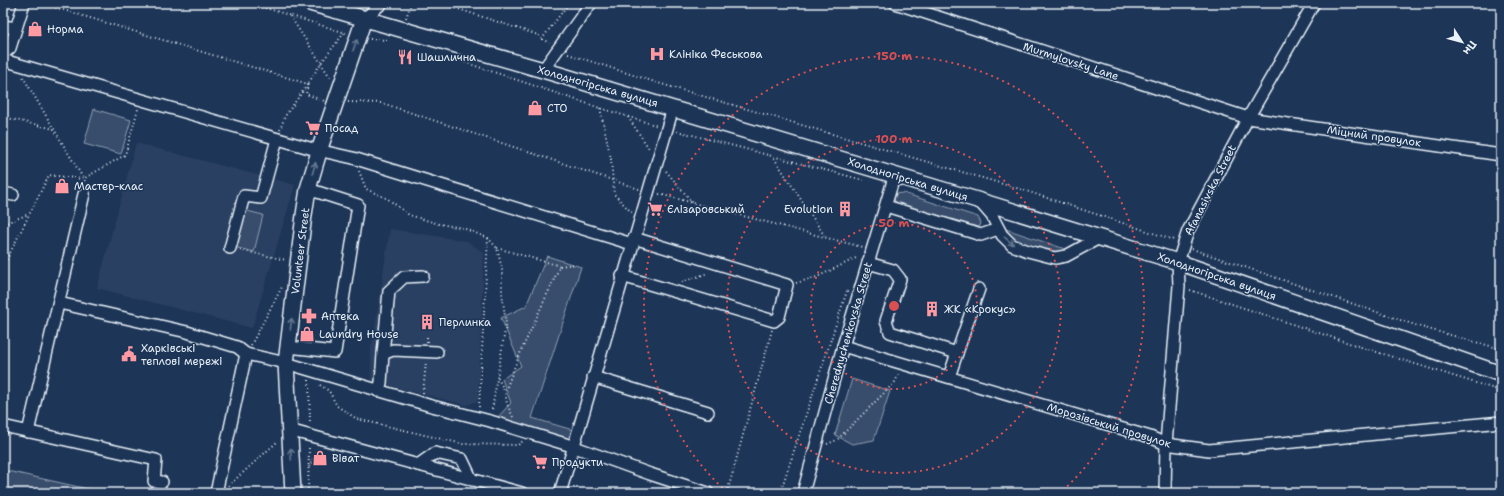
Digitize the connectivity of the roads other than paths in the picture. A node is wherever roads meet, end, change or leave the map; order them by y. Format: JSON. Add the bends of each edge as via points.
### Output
{"nodes":[{"id":1,"x":24,"y":3,"type":"edge"},
{"id":2,"x":310,"y":3,"type":"edge"},
{"id":3,"x":382,"y":3,"type":"edge"},
{"id":4,"x":591,"y":3,"type":"edge"},
{"id":5,"x":894,"y":3,"type":"edge"},
{"id":6,"x":1314,"y":3,"type":"edge"},
{"id":7,"x":364,"y":19,"type":"junction"},
{"id":8,"x":3,"y":26,"type":"edge"},
{"id":9,"x":16,"y":28,"type":"junction"},
{"id":10,"x":3,"y":54,"type":"edge"},
{"id":11,"x":3,"y":60,"type":"edge"},
{"id":12,"x":544,"y":70,"type":"junction"},
{"id":13,"x":673,"y":108,"type":"junction"},
{"id":14,"x":1248,"y":118,"type":"junction"},
{"id":15,"x":277,"y":139,"type":"junction"},
{"id":16,"x":319,"y":151,"type":"junction"},
{"id":17,"x":1501,"y":155,"type":"edge"},
{"id":18,"x":894,"y":174,"type":"junction"},
{"id":19,"x":308,"y":188,"type":"junction"},
{"id":20,"x":84,"y":194,"type":"road end"},
{"id":21,"x":977,"y":200,"type":"junction"},
{"id":22,"x":886,"y":206,"type":"junction"},
{"id":23,"x":998,"y":229,"type":"junction"},
{"id":24,"x":1099,"y":238,"type":"junction"},
{"id":25,"x":633,"y":241,"type":"junction"},
{"id":26,"x":230,"y":248,"type":"road end"},
{"id":27,"x":1178,"y":262,"type":"junction"},
{"id":28,"x":868,"y":264,"type":"junction"},
{"id":29,"x":423,"y":276,"type":"dead end"},
{"id":30,"x":622,"y":276,"type":"junction"},
{"id":31,"x":979,"y":289,"type":"dead end"},
{"id":32,"x":59,"y":303,"type":"junction"},
{"id":33,"x":843,"y":346,"type":"junction"},
{"id":34,"x":288,"y":347,"type":"junction"},
{"id":35,"x":432,"y":352,"type":"road end"},
{"id":36,"x":957,"y":353,"type":"junction"},
{"id":37,"x":246,"y":354,"type":"junction"},
{"id":38,"x":383,"y":354,"type":"junction"},
{"id":39,"x":286,"y":363,"type":"junction"},
{"id":40,"x":1501,"y":374,"type":"edge"},
{"id":41,"x":593,"y":377,"type":"junction"},
{"id":42,"x":949,"y":377,"type":"junction"},
{"id":43,"x":378,"y":391,"type":"junction"},
{"id":44,"x":708,"y":412,"type":"dead end"},
{"id":45,"x":1501,"y":422,"type":"edge"},
{"id":46,"x":3,"y":426,"type":"edge"},
{"id":47,"x":289,"y":430,"type":"junction"},
{"id":48,"x":28,"y":432,"type":"junction"},
{"id":49,"x":1166,"y":444,"type":"junction"},
{"id":50,"x":572,"y":446,"type":"junction"},
{"id":51,"x":418,"y":465,"type":"junction"},
{"id":52,"x":472,"y":480,"type":"junction"},
{"id":53,"x":162,"y":482,"type":"dead end"},
{"id":54,"x":216,"y":493,"type":"edge"},
{"id":55,"x":292,"y":493,"type":"edge"},
{"id":56,"x":522,"y":493,"type":"edge"},
{"id":57,"x":560,"y":493,"type":"edge"},
{"id":58,"x":708,"y":493,"type":"edge"},
{"id":59,"x":803,"y":493,"type":"edge"},
{"id":60,"x":1165,"y":493,"type":"edge"}],
"edges":[{"from":1,"to":9,"type":"street"},
{"from":2,"to":7,"type":"main road","name":"Холодногірська вулиця"},
{"from":3,"to":7,"type":"street"},
{"from":4,"to":12,"type":"street"},
{"from":5,"to":14,"type":"street","name":"Murmylovsky Lane"},
{"from":6,"to":14,"type":"street","name":"Afanasivska Street"},
{"from":7,"to":12,"type":"main road","name":"Холодногірська вулиця"},
{"from":16,"to":7,"type":"main road","name":"Volunteer Street","one_way":true,"via":[[335,102],[352,34]]},
{"from":8,"to":9,"type":"street"},
{"from":9,"to":10,"type":"street","via":[[10,48]]},
{"from":11,"to":15,"type":"street"},
{"from":12,"to":13,"type":"main road","name":"Холодногірська вулиця"},
{"from":13,"to":18,"type":"main road","name":"Холодногірська вулиця"},
{"from":13,"to":25,"type":"street"},
{"from":14,"to":17,"type":"street","name":"Міцний провулок"},
{"from":14,"to":27,"type":"street","name":"Afanasivska Street","via":[[1188,231]]},
{"from":15,"to":16,"type":"street"},
{"from":15,"to":26,"type":"street","via":[[261,198],[244,196]]},
{"from":19,"to":16,"type":"main road","name":"Volunteer Street","one_way":true},
{"from":16,"to":25,"type":"street","via":[[353,158]]},
{"from":18,"to":21,"type":"main road","name":"Холодногірська вулиця"},
{"from":18,"to":22,"type":"street","name":"Cherednychenkovska Street"},
{"from":34,"to":19,"type":"main road","name":"Volunteer Street","one_way":true},
{"from":19,"to":34,"type":"street","via":[[358,205],[335,352]]},
{"from":20,"to":32,"type":"street"},
{"from":21,"to":23,"type":"street","via":[[992,216]]},
{"from":21,"to":24,"type":"main road","name":"Холодногірська вулиця"},
{"from":22,"to":23,"type":"street","via":[[981,235]]},
{"from":22,"to":28,"type":"street","name":"Cherednychenkovska Street"},
{"from":23,"to":24,"type":"street","one_way":true,"via":[[1012,244],[1055,258],[1066,256]]},
{"from":24,"to":27,"type":"main road","name":"Холодногірська вулиця"},
{"from":25,"to":30,"type":"street"},
{"from":25,"to":30,"type":"street","via":[[787,285],[779,317],[774,321]]},
{"from":27,"to":40,"type":"main road","name":"Холодногірська вулиця"},
{"from":27,"to":49,"type":"street","name":"Afanasivska Street","via":[[1179,286]]},
{"from":28,"to":33,"type":"street","name":"Cherednychenkovska Street"},
{"from":28,"to":36,"type":"street","via":[[893,270],[900,279],[886,321],[890,332]]},
{"from":29,"to":38,"type":"street","via":[[404,277],[389,291]]},
{"from":30,"to":41,"type":"street"},
{"from":31,"to":36,"type":"street"},
{"from":32,"to":37,"type":"street","via":[[187,332],[237,347]]},
{"from":32,"to":48,"type":"street"},
{"from":33,"to":42,"type":"street","name":"Морозівський провулок"},
{"from":33,"to":59,"type":"street","name":"Cherednychenkovska Street"},
{"from":34,"to":39,"type":"main road","name":"Volunteer Street"},
{"from":35,"to":38,"type":"street","via":[[393,350]]},
{"from":36,"to":42,"type":"street"},
{"from":37,"to":39,"type":"street"},
{"from":37,"to":54,"type":"street"},
{"from":38,"to":43,"type":"street"},
{"from":39,"to":43,"type":"street"},
{"from":39,"to":47,"type":"main road","name":"Volunteer Street"},
{"from":41,"to":44,"type":"street"},
{"from":41,"to":50,"type":"street"},
{"from":42,"to":49,"type":"street","name":"Морозівський провулок"},
{"from":43,"to":50,"type":"street"},
{"from":45,"to":49,"type":"street","name":"Морозівський провулок","via":[[1209,450]]},
{"from":46,"to":48,"type":"street"},
{"from":47,"to":51,"type":"street"},
{"from":55,"to":47,"type":"main road","name":"Volunteer Street","one_way":true},
{"from":48,"to":53,"type":"street","via":[[156,460],[154,481]]},
{"from":49,"to":60,"type":"street","name":"Afanasivska Street"},
{"from":50,"to":57,"type":"street"},
{"from":50,"to":58,"type":"street"},
{"from":51,"to":52,"type":"street"},
{"from":51,"to":52,"type":"street","via":[[435,453],[462,459]]},
{"from":52,"to":56,"type":"street"}]}
